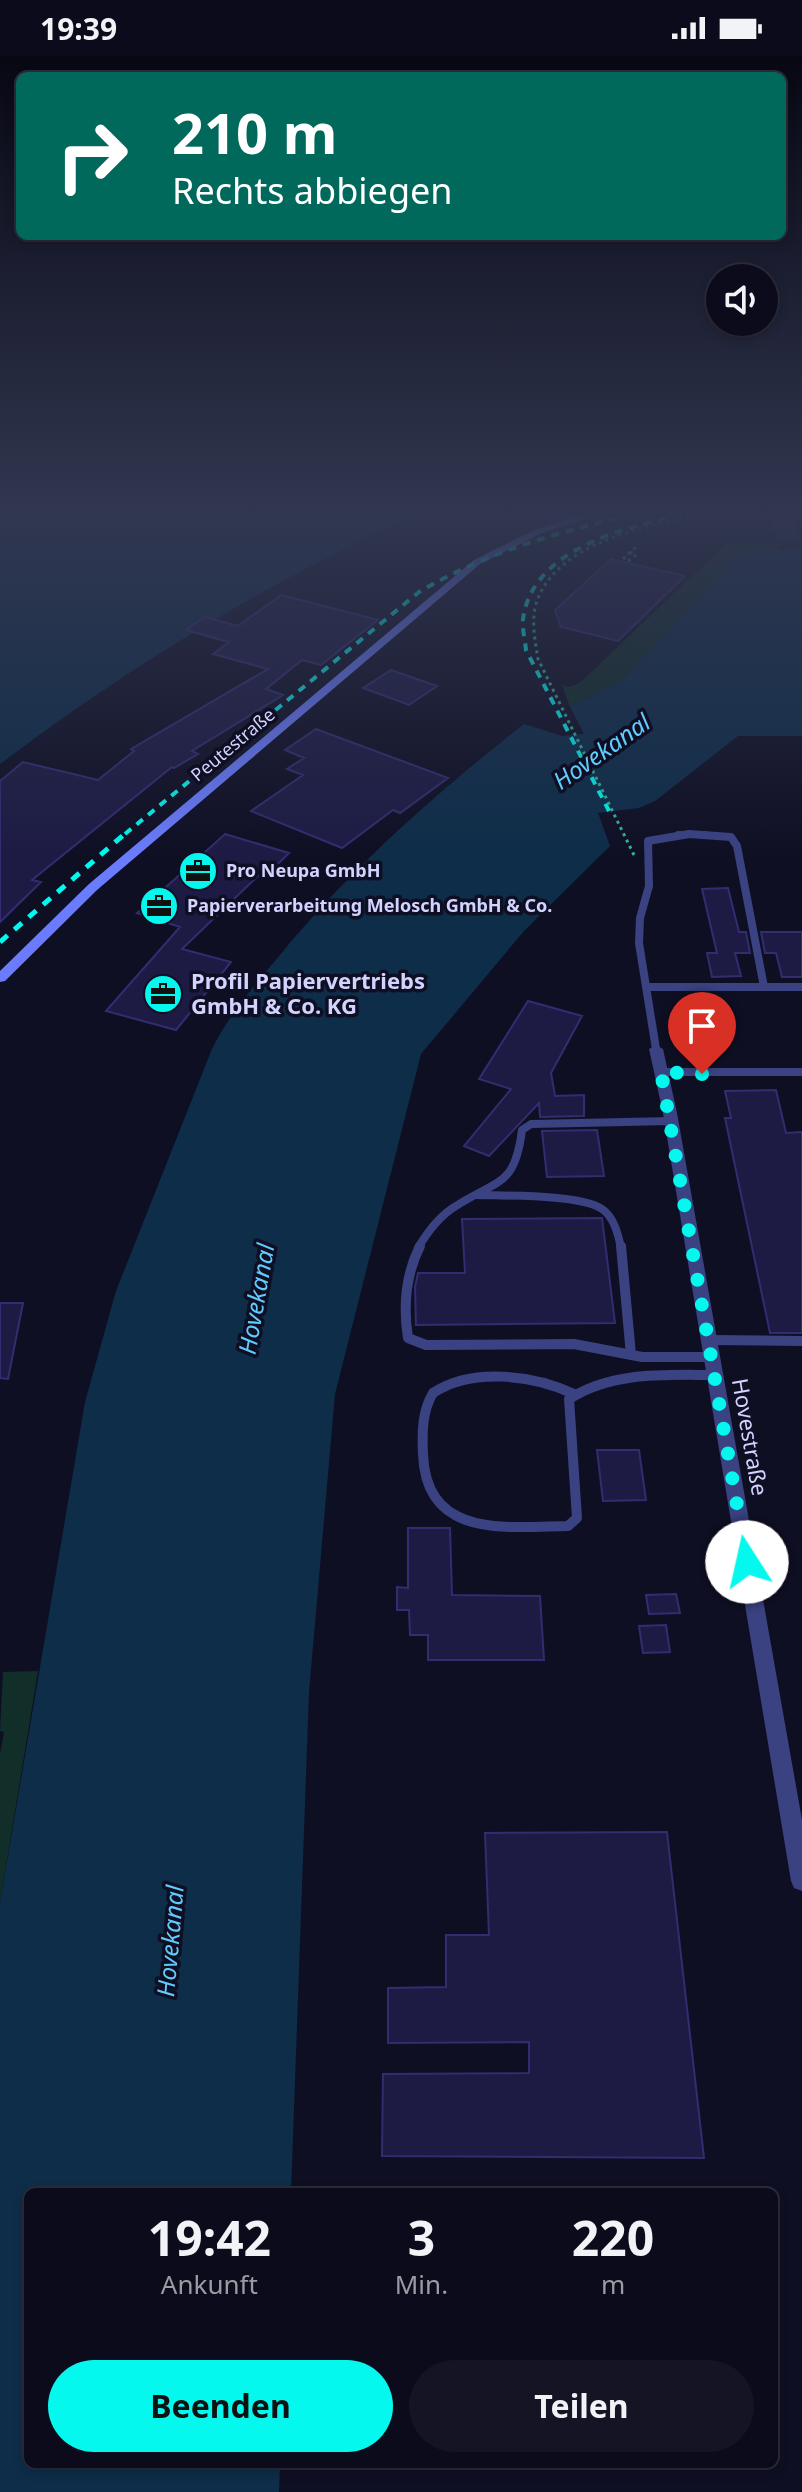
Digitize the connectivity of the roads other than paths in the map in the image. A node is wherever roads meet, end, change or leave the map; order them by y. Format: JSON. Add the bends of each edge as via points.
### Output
{"nodes":[{"id":1,"x":397,"y":630,"type":"edge"},
{"id":2,"x":0,"y":978,"type":"edge"},
{"id":3,"x":646,"y":987,"type":"junction"},
{"id":4,"x":764,"y":987,"type":"junction"},
{"id":5,"x":802,"y":987,"type":"edge"},
{"id":6,"x":656,"y":1049,"type":"joint"},
{"id":7,"x":661,"y":1072,"type":"junction"},
{"id":8,"x":802,"y":1072,"type":"edge"},
{"id":9,"x":671,"y":1121,"type":"junction"},
{"id":10,"x":475,"y":1195,"type":"junction"},
{"id":11,"x":802,"y":1341,"type":"edge"},
{"id":12,"x":631,"y":1355,"type":"junction"},
{"id":13,"x":712,"y":1358,"type":"junction"},
{"id":14,"x":574,"y":1394,"type":"junction"},
{"id":15,"x":795,"y":1803,"type":"edge"},
{"id":16,"x":802,"y":1881,"type":"edge"}],
"edges":[{"from":1,"to":2,"type":"street","name":"Peutestraße","via":[[93,887]]},
{"from":3,"to":4,"type":"lane"},
{"from":3,"to":4,"type":"lane","via":[[639,943],[649,886],[648,841],[664,835],[709,834],[731,837],[737,846]]},
{"from":3,"to":6,"type":"lane"},
{"from":4,"to":5,"type":"lane"},
{"from":6,"to":7,"type":"street","name":"Hovestraße"},
{"from":7,"to":8,"type":"lane"},
{"from":7,"to":9,"type":"street","name":"Hovestraße"},
{"from":9,"to":10,"type":"lane","via":[[531,1124],[522,1130],[510,1173]]},
{"from":9,"to":13,"type":"street","name":"Hovestraße"},
{"from":10,"to":12,"type":"lane","via":[[567,1200],[605,1210],[619,1235]]},
{"from":10,"to":12,"type":"lane","via":[[429,1229],[412,1254],[404,1320],[408,1338],[426,1345],[574,1344]]},
{"from":11,"to":13,"type":"lane"},
{"from":12,"to":13,"type":"lane"},
{"from":13,"to":14,"type":"lane"},
{"from":13,"to":15,"type":"street","name":"Hovestraße"},
{"from":14,"to":14,"type":"lane","via":[[569,1417],[577,1518],[568,1526],[474,1524],[438,1502],[427,1485],[422,1449],[431,1394],[466,1380],[511,1379],[547,1382]]},
{"from":15,"to":16,"type":"street","name":"Hovestraße"}]}
